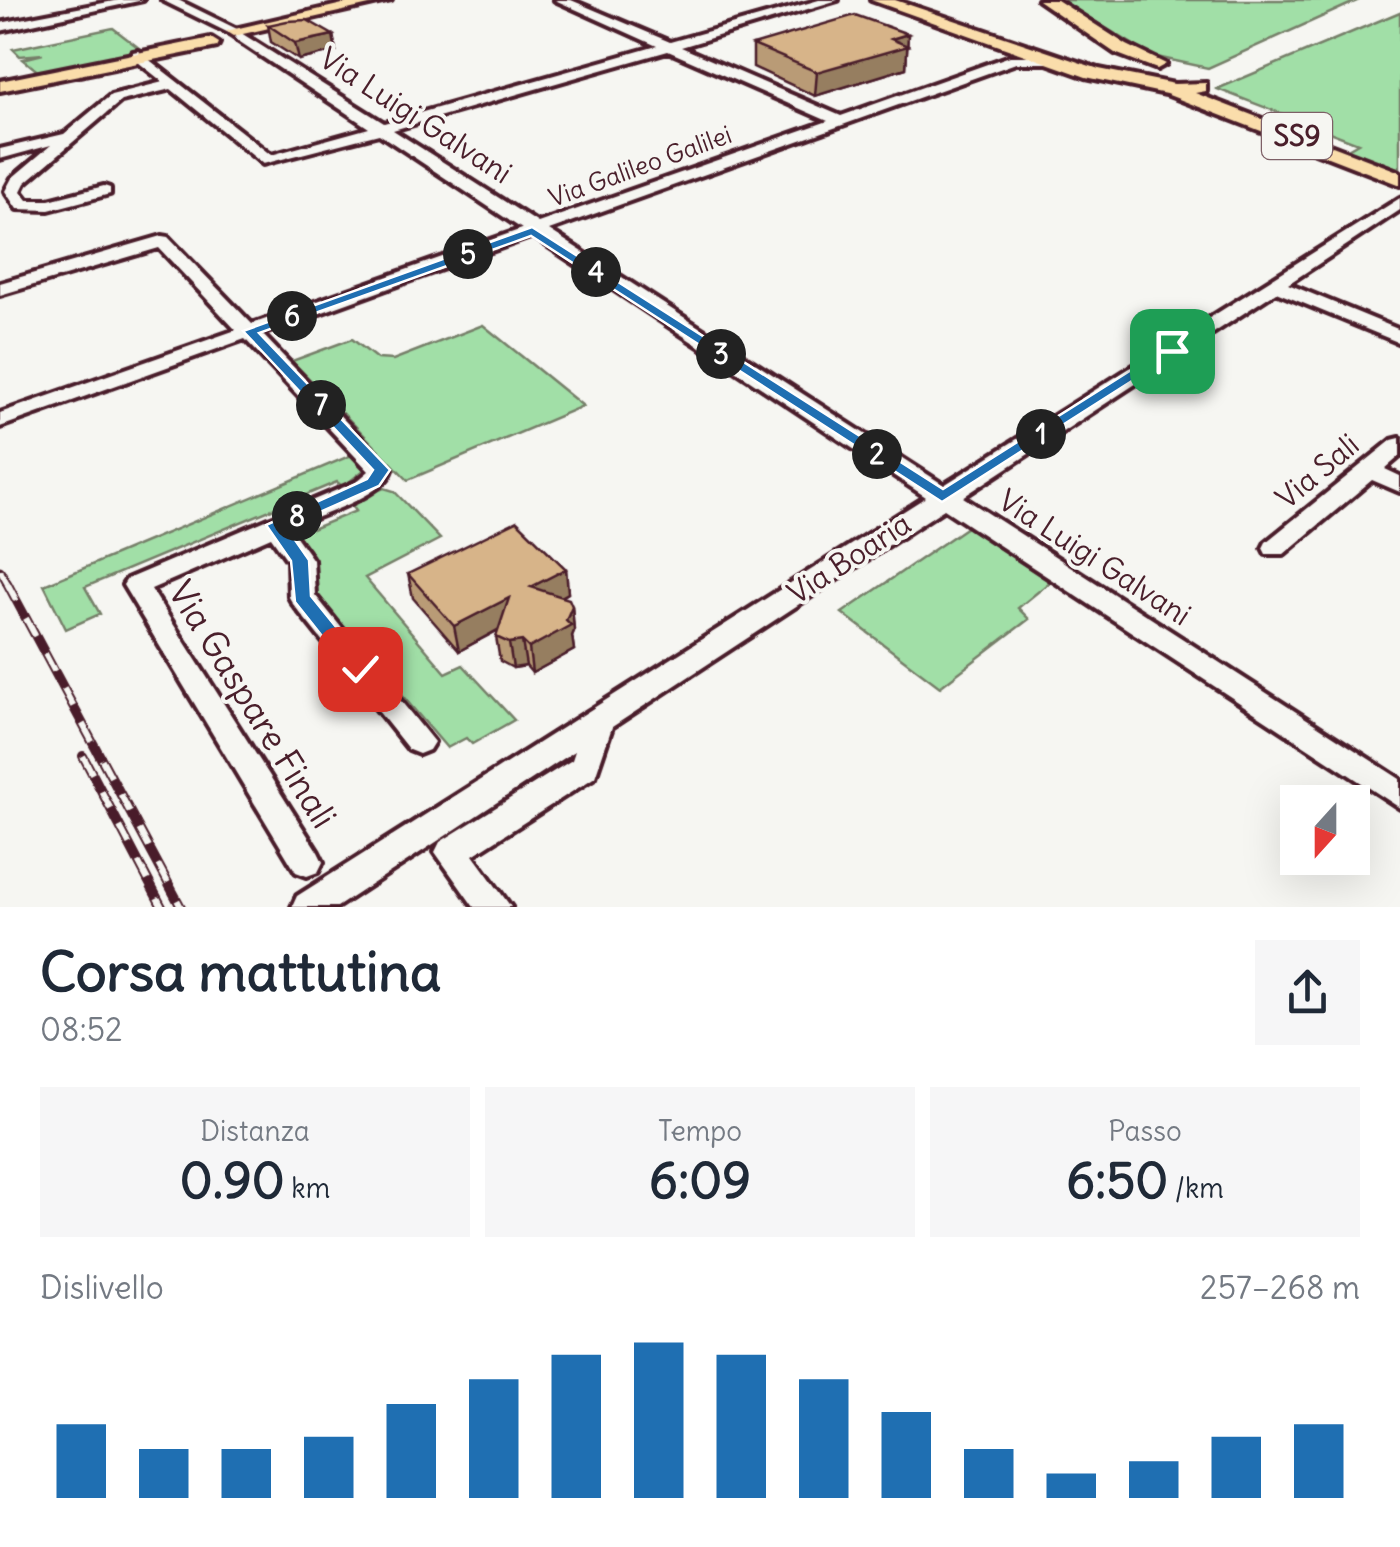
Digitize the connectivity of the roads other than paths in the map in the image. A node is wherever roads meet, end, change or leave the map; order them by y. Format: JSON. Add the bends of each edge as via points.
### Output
{"nodes":[{"id":1,"x":137,"y":0,"type":"edge"},
{"id":2,"x":168,"y":0,"type":"edge"},
{"id":3,"x":561,"y":0,"type":"edge"},
{"id":4,"x":832,"y":0,"type":"edge"},
{"id":5,"x":1032,"y":0,"type":"edge"},
{"id":6,"x":1046,"y":0,"type":"edge"},
{"id":7,"x":370,"y":1,"type":"edge"},
{"id":8,"x":888,"y":2,"type":"edge"},
{"id":9,"x":3,"y":24,"type":"edge"},
{"id":10,"x":225,"y":36,"type":"junction"},
{"id":11,"x":668,"y":47,"type":"junction"},
{"id":12,"x":1014,"y":50,"type":"junction"},
{"id":13,"x":138,"y":55,"type":"junction"},
{"id":14,"x":1156,"y":64,"type":"junction"},
{"id":15,"x":1128,"y":74,"type":"junction"},
{"id":16,"x":174,"y":84,"type":"junction"},
{"id":17,"x":0,"y":86,"type":"edge"},
{"id":18,"x":1200,"y":86,"type":"junction"},
{"id":19,"x":1173,"y":92,"type":"junction"},
{"id":20,"x":842,"y":121,"type":"junction"},
{"id":21,"x":380,"y":129,"type":"junction"},
{"id":22,"x":70,"y":136,"type":"junction"},
{"id":23,"x":0,"y":154,"type":"edge"},
{"id":24,"x":1375,"y":171,"type":"junction"},
{"id":25,"x":1400,"y":176,"type":"edge"},
{"id":26,"x":104,"y":190,"type":"dead end"},
{"id":27,"x":1400,"y":190,"type":"edge"},
{"id":28,"x":1397,"y":209,"type":"edge"},
{"id":29,"x":532,"y":231,"type":"junction"},
{"id":30,"x":1276,"y":285,"type":"junction"},
{"id":31,"x":0,"y":289,"type":"edge"},
{"id":32,"x":250,"y":331,"type":"junction"},
{"id":33,"x":1400,"y":337,"type":"edge"},
{"id":34,"x":0,"y":420,"type":"edge"},
{"id":35,"x":1400,"y":445,"type":"edge"},
{"id":36,"x":901,"y":470,"type":"junction"},
{"id":37,"x":1370,"y":470,"type":"junction"},
{"id":38,"x":1400,"y":485,"type":"edge"},
{"id":39,"x":942,"y":497,"type":"junction"},
{"id":40,"x":982,"y":522,"type":"junction"},
{"id":41,"x":903,"y":523,"type":"junction"},
{"id":42,"x":275,"y":525,"type":"junction"},
{"id":43,"x":1275,"y":548,"type":"dead end"},
{"id":44,"x":599,"y":722,"type":"junction"},
{"id":45,"x":419,"y":742,"type":"dead end"},
{"id":46,"x":1400,"y":795,"type":"edge"},
{"id":47,"x":307,"y":862,"type":"dead end"},
{"id":48,"x":309,"y":907,"type":"edge"},
{"id":49,"x":494,"y":907,"type":"edge"}],
"edges":[{"from":1,"to":9,"type":"street"},
{"from":2,"to":10,"type":"street","name":"Via Luigi Galvani"},
{"from":3,"to":11,"type":"street"},
{"from":4,"to":11,"type":"street"},
{"from":5,"to":15,"type":"main road","number":"SS9","via":[[1110,50]]},
{"from":6,"to":14,"type":"main road","number":"SS9"},
{"from":7,"to":10,"type":"main road"},
{"from":8,"to":12,"type":"main road"},
{"from":10,"to":13,"type":"main road"},
{"from":10,"to":21,"type":"street","name":"Via Luigi Galvani"},
{"from":11,"to":20,"type":"street"},
{"from":11,"to":21,"type":"street"},
{"from":12,"to":15,"type":"main road"},
{"from":12,"to":15,"type":"main road"},
{"from":12,"to":20,"type":"street","name":"Via Galileo Galilei"},
{"from":13,"to":16,"type":"street"},
{"from":13,"to":17,"type":"main road"},
{"from":14,"to":15,"type":"main road","number":"SS9"},
{"from":14,"to":18,"type":"main road","number":"SS9","via":[[1192,71],[1203,79]]},
{"from":15,"to":19,"type":"main road","number":"SS9"},
{"from":16,"to":21,"type":"street","via":[[268,160]]},
{"from":16,"to":22,"type":"street","via":[[116,98]]},
{"from":18,"to":19,"type":"main road","number":"SS9"},
{"from":18,"to":25,"type":"main road","number":"SS9","via":[[1236,109]]},
{"from":19,"to":24,"type":"main road","number":"SS9"},
{"from":20,"to":29,"type":"street","name":"Via Galileo Galilei"},
{"from":21,"to":29,"type":"street","name":"Via Luigi Galvani"},
{"from":22,"to":23,"type":"street"},
{"from":22,"to":26,"type":"street","via":[[18,181],[14,196],[35,206]]},
{"from":24,"to":25,"type":"main road","number":"SS9"},
{"from":24,"to":27,"type":"street"},
{"from":28,"to":30,"type":"street","name":"Via Boaria"},
{"from":29,"to":32,"type":"street","name":"Via Galileo Galilei"},
{"from":29,"to":36,"type":"street","name":"Via Luigi Galvani"},
{"from":30,"to":33,"type":"street"},
{"from":30,"to":39,"type":"street","name":"Via Boaria"},
{"from":31,"to":32,"type":"street","via":[[162,241]]},
{"from":32,"to":34,"type":"street","name":"Via Galileo Galilei"},
{"from":32,"to":42,"type":"street","via":[[381,470],[374,482]]},
{"from":35,"to":37,"type":"street","name":"Via Sali"},
{"from":36,"to":39,"type":"street","name":"Via Luigi Galvani"},
{"from":36,"to":41,"type":"street","via":[[912,501]]},
{"from":37,"to":38,"type":"street"},
{"from":37,"to":43,"type":"street","name":"Via Sali"},
{"from":39,"to":40,"type":"street","name":"Via Luigi Galvani"},
{"from":39,"to":41,"type":"street","name":"Via Boaria"},
{"from":40,"to":41,"type":"street"},
{"from":40,"to":46,"type":"street","name":"Via Luigi Galvani"},
{"from":41,"to":44,"type":"street","name":"Via Boaria"},
{"from":42,"to":45,"type":"street","via":[[300,560],[302,597]]},
{"from":42,"to":47,"type":"street","name":"Via Gaspare Finali","via":[[136,585]]},
{"from":44,"to":48,"type":"street","name":"Via Boaria"},
{"from":44,"to":49,"type":"street","via":[[584,768],[451,852]]}]}
